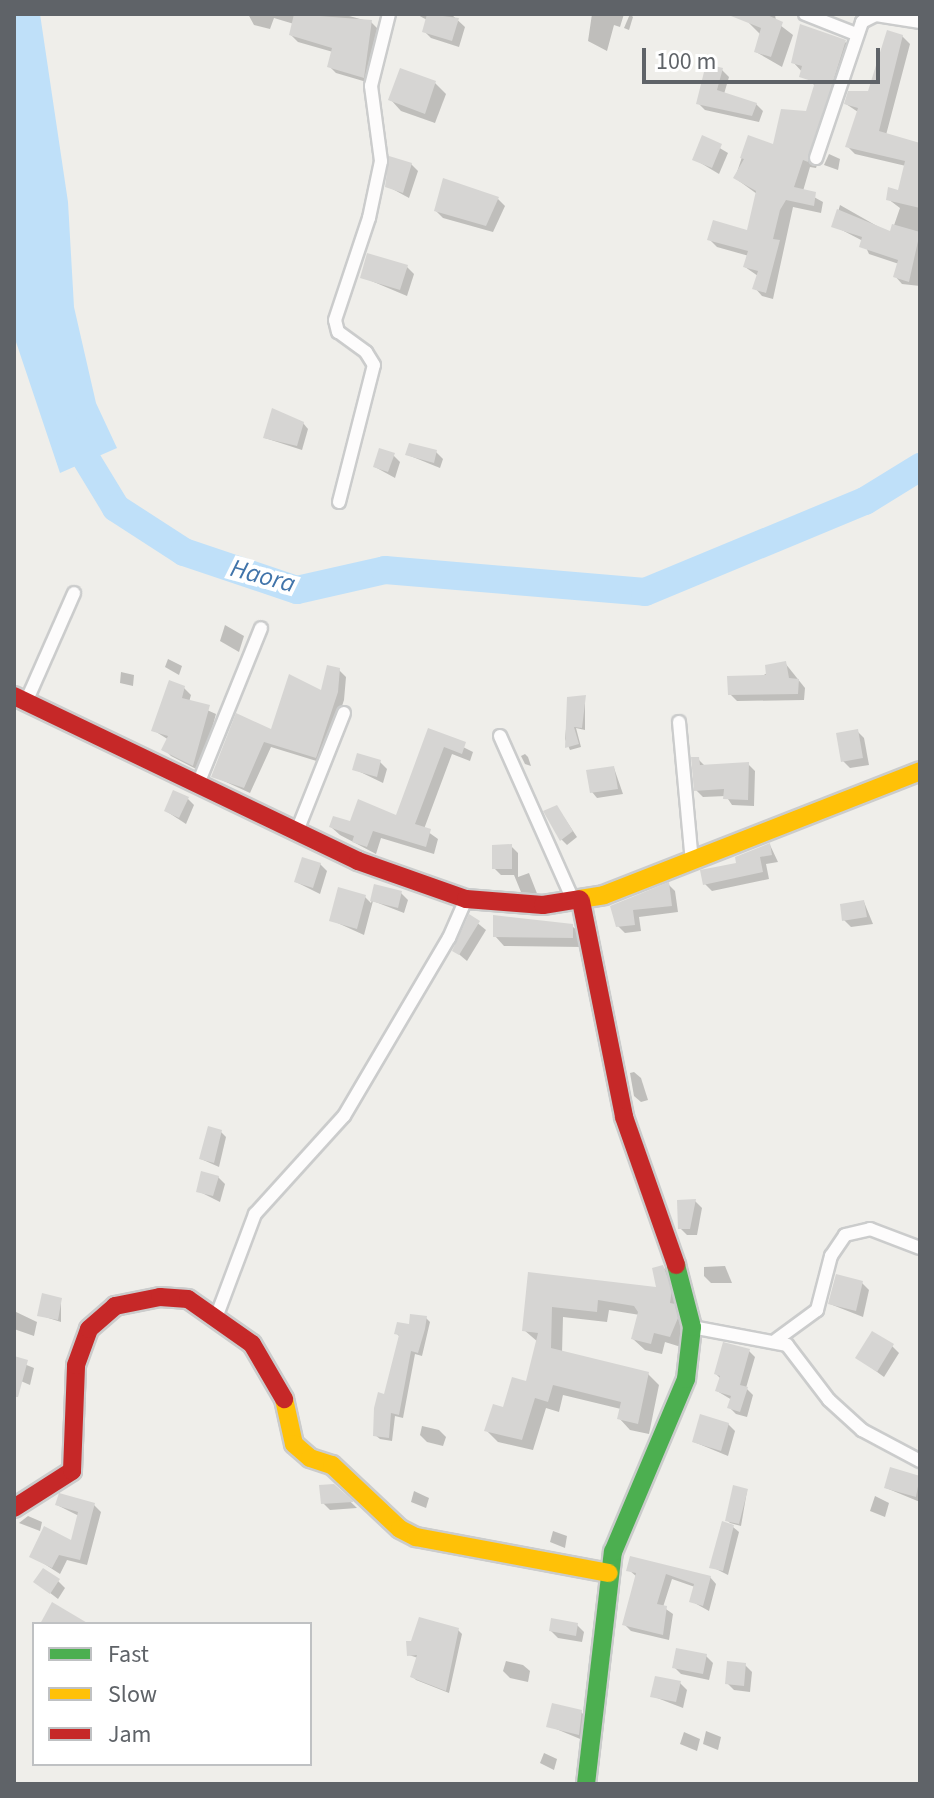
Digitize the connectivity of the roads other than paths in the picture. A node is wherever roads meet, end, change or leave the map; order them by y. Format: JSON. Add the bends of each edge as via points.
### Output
{"nodes":[{"id":1,"x":389,"y":14,"type":"edge"},
{"id":2,"x":805,"y":14,"type":"edge"},
{"id":3,"x":920,"y":22,"type":"edge"},
{"id":4,"x":856,"y":34,"type":"junction"},
{"id":5,"x":816,"y":158,"type":"dead end"},
{"id":6,"x":339,"y":502,"type":"dead end"},
{"id":7,"x":74,"y":593,"type":"dead end"},
{"id":8,"x":261,"y":628,"type":"dead end"},
{"id":9,"x":20,"y":699,"type":"edge"},
{"id":10,"x":344,"y":713,"type":"dead end"},
{"id":11,"x":679,"y":722,"type":"dead end"},
{"id":12,"x":500,"y":736,"type":"dead end"},
{"id":13,"x":920,"y":771,"type":"edge"},
{"id":14,"x":198,"y":784,"type":"junction"},
{"id":15,"x":297,"y":831,"type":"junction"},
{"id":16,"x":692,"y":862,"type":"junction"},
{"id":17,"x":466,"y":899,"type":"junction"},
{"id":18,"x":578,"y":901,"type":"junction"},
{"id":19,"x":920,"y":1248,"type":"edge"},
{"id":20,"x":217,"y":1315,"type":"junction"},
{"id":21,"x":692,"y":1327,"type":"junction"},
{"id":22,"x":776,"y":1340,"type":"junction"},
{"id":23,"x":920,"y":1461,"type":"edge"},
{"id":24,"x":14,"y":1508,"type":"edge"},
{"id":25,"x":609,"y":1573,"type":"junction"},
{"id":26,"x":586,"y":1784,"type":"edge"}],
"edges":[{"from":1,"to":6,"type":"street","via":[[371,86],[381,161],[369,218],[335,320],[338,332],[374,365]]},
{"from":2,"to":4,"type":"street"},
{"from":3,"to":4,"type":"street","via":[[868,16]]},
{"from":4,"to":5,"type":"street"},
{"from":7,"to":9,"type":"street"},
{"from":8,"to":14,"type":"street"},
{"from":9,"to":14,"type":"street"},
{"from":10,"to":15,"type":"street"},
{"from":11,"to":16,"type":"street"},
{"from":12,"to":18,"type":"street"},
{"from":13,"to":16,"type":"street"},
{"from":14,"to":15,"type":"street"},
{"from":15,"to":17,"type":"street","via":[[392,875]]},
{"from":16,"to":18,"type":"street"},
{"from":17,"to":18,"type":"street","via":[[501,904]]},
{"from":17,"to":20,"type":"street","via":[[449,938],[344,1116],[255,1214]]},
{"from":18,"to":21,"type":"street","via":[[624,1117],[685,1291]]},
{"from":19,"to":22,"type":"street","via":[[870,1229],[845,1235],[831,1256],[817,1310]]},
{"from":20,"to":24,"type":"street","via":[[188,1299],[160,1297],[115,1306],[89,1329],[76,1365],[72,1471]]},
{"from":20,"to":25,"type":"street","via":[[252,1344],[274,1375],[294,1444],[310,1458],[332,1465],[400,1529],[416,1537]]},
{"from":21,"to":22,"type":"street"},
{"from":21,"to":25,"type":"street","via":[[686,1379],[623,1525]]},
{"from":22,"to":23,"type":"street","via":[[862,1430]]},
{"from":25,"to":26,"type":"street"}]}
